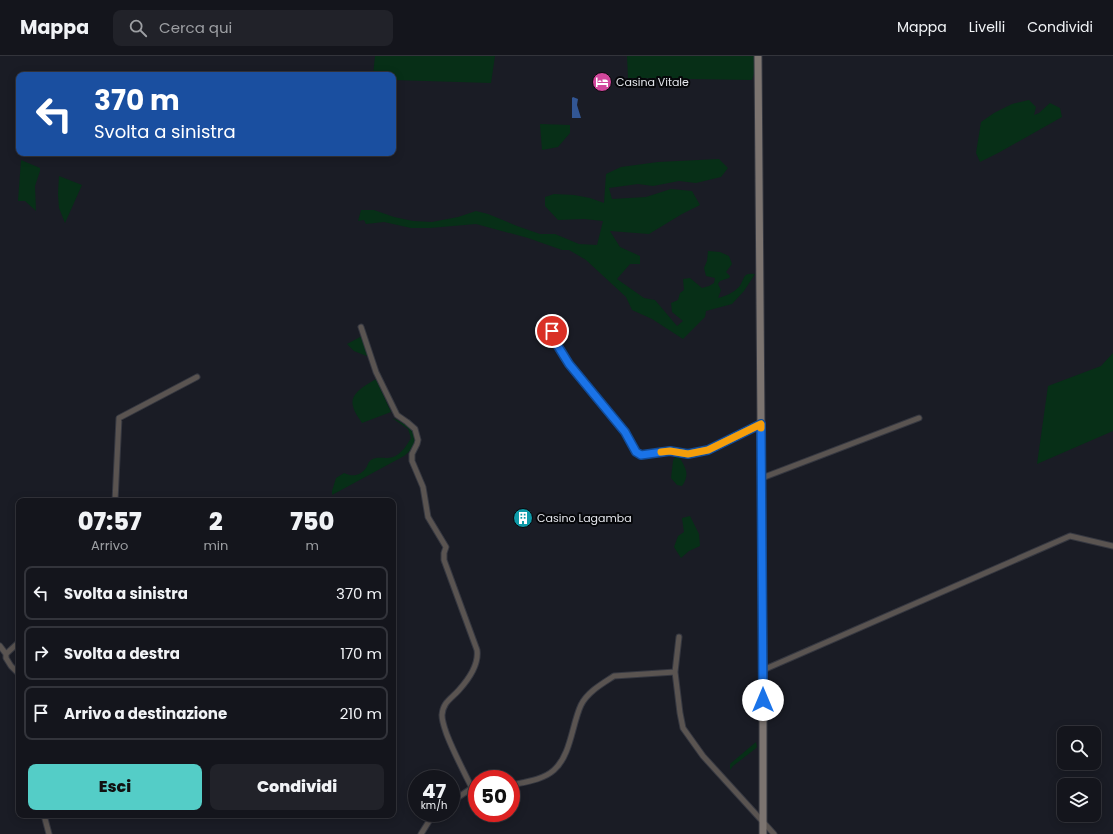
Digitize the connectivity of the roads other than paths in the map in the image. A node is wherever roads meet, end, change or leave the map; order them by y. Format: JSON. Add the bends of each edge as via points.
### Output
{"nodes":[{"id":1,"x":758,"y":56,"type":"edge"},
{"id":2,"x":361,"y":327,"type":"dead end"},
{"id":3,"x":552,"y":331,"type":"dead end"},
{"id":4,"x":197,"y":377,"type":"dead end"},
{"id":5,"x":919,"y":418,"type":"dead end"},
{"id":6,"x":761,"y":424,"type":"junction"},
{"id":7,"x":762,"y":478,"type":"junction"},
{"id":8,"x":115,"y":498,"type":"edge"},
{"id":9,"x":1113,"y":546,"type":"edge"},
{"id":10,"x":679,"y":637,"type":"dead end"},
{"id":11,"x":16,"y":645,"type":"edge"},
{"id":12,"x":0,"y":646,"type":"edge"},
{"id":13,"x":6,"y":654,"type":"junction"},
{"id":14,"x":763,"y":670,"type":"junction"},
{"id":15,"x":16,"y":671,"type":"edge"},
{"id":16,"x":675,"y":672,"type":"junction"},
{"id":17,"x":468,"y":776,"type":"edge"},
{"id":18,"x":520,"y":783,"type":"edge"},
{"id":19,"x":45,"y":818,"type":"edge"},
{"id":20,"x":428,"y":822,"type":"edge"},
{"id":21,"x":763,"y":822,"type":"junction"},
{"id":22,"x":49,"y":834,"type":"edge"},
{"id":23,"x":421,"y":834,"type":"edge"},
{"id":24,"x":763,"y":834,"type":"edge"},
{"id":25,"x":774,"y":834,"type":"edge"}],
"edges":[{"from":1,"to":6,"type":"main road"},
{"from":2,"to":17,"type":"street","via":[[376,372],[397,415],[415,430],[418,440],[412,461],[423,487],[428,517],[446,547],[444,560],[477,650],[478,656],[470,675],[444,706],[442,716],[455,754]]},
{"from":3,"to":6,"type":"street","via":[[551,335],[569,364],[625,432],[636,452],[641,455],[670,451],[688,454],[708,450]]},
{"from":4,"to":8,"type":"street","via":[[119,418]]},
{"from":5,"to":7,"type":"street"},
{"from":6,"to":7,"type":"main road"},
{"from":7,"to":14,"type":"main road"},
{"from":9,"to":14,"type":"street","via":[[1070,536]]},
{"from":10,"to":16,"type":"street"},
{"from":11,"to":13,"type":"street"},
{"from":12,"to":13,"type":"street"},
{"from":13,"to":15,"type":"street","via":[[6,658]]},
{"from":14,"to":21,"type":"main road"},
{"from":16,"to":18,"type":"street","via":[[611,678],[589,694],[582,704],[565,754],[555,770],[543,777]]},
{"from":16,"to":21,"type":"street","via":[[683,728],[703,756]]},
{"from":19,"to":22,"type":"street"},
{"from":20,"to":23,"type":"street"},
{"from":21,"to":24,"type":"main road"},
{"from":21,"to":25,"type":"street"}]}
